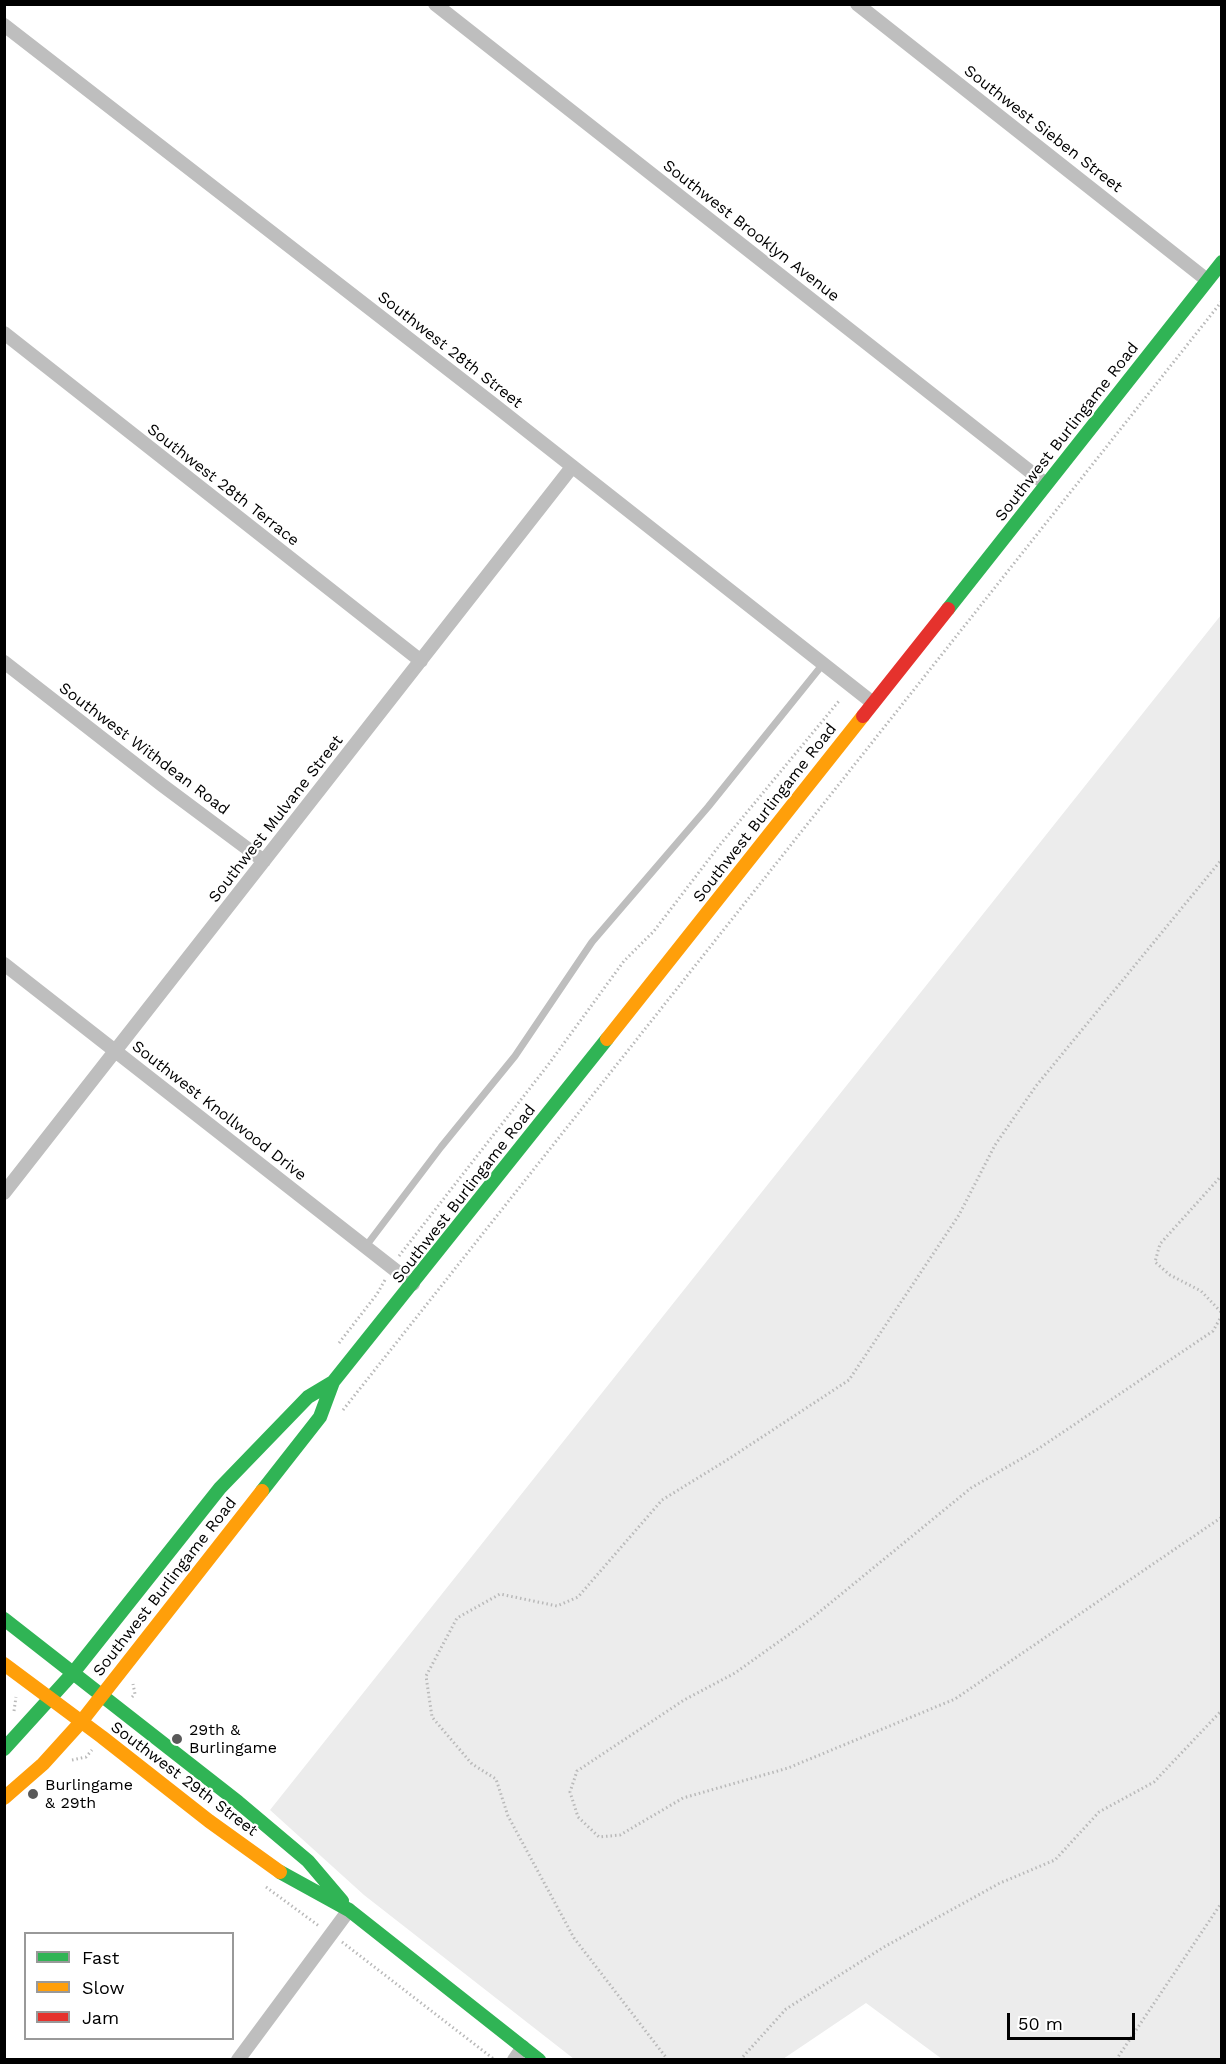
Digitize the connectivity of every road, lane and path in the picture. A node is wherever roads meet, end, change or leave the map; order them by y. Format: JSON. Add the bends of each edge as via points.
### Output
{"nodes":[{"id":1,"x":857,"y":4,"type":"edge"},
{"id":2,"x":438,"y":5,"type":"edge"},
{"id":3,"x":4,"y":25,"type":"edge"},
{"id":4,"x":1221,"y":262,"type":"edge"},
{"id":5,"x":1208,"y":280,"type":"junction"},
{"id":6,"x":1221,"y":302,"type":"edge"},
{"id":7,"x":4,"y":333,"type":"edge"},
{"id":8,"x":572,"y":467,"type":"junction"},
{"id":9,"x":1046,"y":484,"type":"junction"},
{"id":10,"x":422,"y":661,"type":"junction"},
{"id":11,"x":4,"y":662,"type":"edge"},
{"id":12,"x":823,"y":664,"type":"junction"},
{"id":13,"x":839,"y":701,"type":"dead end"},
{"id":14,"x":873,"y":703,"type":"junction"},
{"id":15,"x":1221,"y":859,"type":"edge"},
{"id":16,"x":264,"y":861,"type":"junction"},
{"id":17,"x":4,"y":964,"type":"edge"},
{"id":18,"x":115,"y":1052,"type":"junction"},
{"id":19,"x":1221,"y":1175,"type":"edge"},
{"id":20,"x":4,"y":1193,"type":"edge"},
{"id":21,"x":366,"y":1246,"type":"junction"},
{"id":22,"x":393,"y":1267,"type":"junction"},
{"id":23,"x":413,"y":1284,"type":"junction"},
{"id":24,"x":1221,"y":1314,"type":"edge"},
{"id":25,"x":337,"y":1346,"type":"dead end"},
{"id":26,"x":333,"y":1382,"type":"junction"},
{"id":27,"x":337,"y":1418,"type":"dead end"},
{"id":28,"x":1221,"y":1517,"type":"edge"},
{"id":29,"x":4,"y":1619,"type":"edge"},
{"id":30,"x":4,"y":1664,"type":"edge"},
{"id":31,"x":73,"y":1673,"type":"junction"},
{"id":32,"x":133,"y":1682,"type":"dead end"},
{"id":33,"x":28,"y":1683,"type":"junction"},
{"id":34,"x":100,"y":1695,"type":"junction"},
{"id":35,"x":50,"y":1700,"type":"junction"},
{"id":36,"x":1221,"y":1710,"type":"edge"},
{"id":37,"x":122,"y":1711,"type":"junction"},
{"id":38,"x":13,"y":1720,"type":"dead end"},
{"id":39,"x":81,"y":1722,"type":"junction"},
{"id":40,"x":102,"y":1737,"type":"junction"},
{"id":41,"x":4,"y":1749,"type":"edge"},
{"id":42,"x":69,"y":1761,"type":"dead end"},
{"id":43,"x":4,"y":1798,"type":"edge"},
{"id":44,"x":265,"y":1886,"type":"dead end"},
{"id":45,"x":1221,"y":1902,"type":"edge"},
{"id":46,"x":350,"y":1910,"type":"junction"},
{"id":47,"x":332,"y":1934,"type":"junction"},
{"id":48,"x":523,"y":2047,"type":"junction"},
{"id":49,"x":238,"y":2060,"type":"edge"},
{"id":50,"x":495,"y":2060,"type":"edge"},
{"id":51,"x":514,"y":2060,"type":"edge"},
{"id":52,"x":539,"y":2060,"type":"edge"},
{"id":53,"x":668,"y":2060,"type":"edge"},
{"id":54,"x":740,"y":2060,"type":"edge"},
{"id":55,"x":1116,"y":2060,"type":"edge"}],
"edges":[{"from":1,"to":5,"type":"street","name":"Southwest Sieben Street"},
{"from":2,"to":9,"type":"street","name":"Southwest Brooklyn Avenue"},
{"from":3,"to":8,"type":"street","name":"Southwest 28th Street"},
{"from":4,"to":5,"type":"main road","name":"Southwest Burlingame Road"},
{"from":5,"to":9,"type":"main road","name":"Southwest Burlingame Road"},
{"from":6,"to":27,"type":"path"},
{"from":7,"to":10,"type":"street","name":"Southwest 28th Terrace"},
{"from":8,"to":10,"type":"street","name":"Southwest Mulvane Street"},
{"from":8,"to":12,"type":"street","name":"Southwest 28th Street"},
{"from":9,"to":14,"type":"main road","name":"Southwest Burlingame Road"},
{"from":10,"to":16,"type":"street","name":"Southwest Mulvane Street"},
{"from":11,"to":16,"type":"street","name":"Southwest Withdean Road"},
{"from":12,"to":14,"type":"street","name":"Southwest 28th Street"},
{"from":12,"to":21,"type":"lane","via":[[592,942],[515,1056]]},
{"from":13,"to":22,"type":"path","via":[[654,931],[624,961],[548,1065],[404,1247]]},
{"from":14,"to":23,"type":"main road","name":"Southwest Burlingame Road"},
{"from":15,"to":53,"type":"path","via":[[1080,1030],[994,1145],[959,1215],[849,1380],[662,1500],[578,1597],[557,1606],[500,1594],[457,1618],[426,1676],[432,1717],[472,1764],[496,1779],[508,1816],[574,1938]]},
{"from":16,"to":18,"type":"street","name":"Southwest Mulvane Street"},
{"from":17,"to":18,"type":"street","name":"Southwest Knollwood Drive"},
{"from":18,"to":20,"type":"street","name":"Southwest Mulvane Street"},
{"from":18,"to":21,"type":"street","name":"Southwest Knollwood Drive"},
{"from":19,"to":24,"type":"path","via":[[1160,1244],[1155,1262],[1201,1291]]},
{"from":21,"to":22,"type":"street","name":"Southwest Knollwood Drive"},
{"from":22,"to":23,"type":"street","name":"Southwest Knollwood Drive"},
{"from":22,"to":25,"type":"path"},
{"from":23,"to":26,"type":"main road","name":"Southwest Burlingame Road"},
{"from":24,"to":28,"type":"path","via":[[1213,1331],[1038,1449],[971,1488],[812,1618],[735,1673],[684,1700],[577,1771],[570,1792],[578,1817],[598,1837],[620,1835],[683,1798],[788,1768],[955,1699]]},
{"from":26,"to":31,"type":"main road","name":"Southwest Burlingame Road","via":[[308,1397],[220,1488]]},
{"from":26,"to":34,"type":"main road","name":"Southwest Burlingame Road","via":[[320,1417]]},
{"from":29,"to":31,"type":"main road","name":"Southwest 29th Street"},
{"from":30,"to":33,"type":"main road","name":"Southwest 29th Street"},
{"from":31,"to":34,"type":"main road","name":"Southwest 29th Street"},
{"from":31,"to":35,"type":"main road","name":"Southwest Burlingame Road"},
{"from":32,"to":37,"type":"path","via":[[135,1694]]},
{"from":33,"to":35,"type":"main road","name":"Southwest 29th Street"},
{"from":33,"to":38,"type":"path","via":[[15,1698]]},
{"from":34,"to":37,"type":"main road","name":"Southwest 29th Street"},
{"from":34,"to":39,"type":"main road","name":"Southwest Burlingame Road"},
{"from":35,"to":39,"type":"main road","name":"Southwest 29th Street"},
{"from":35,"to":41,"type":"main road","name":"Southwest Burlingame Road"},
{"from":36,"to":54,"type":"path","via":[[1154,1782],[1098,1812],[1056,1860],[961,1904],[786,2009]]},
{"from":37,"to":46,"type":"main road","name":"Southwest 29th Street","via":[[308,1861]]},
{"from":39,"to":40,"type":"main road","name":"Southwest 29th Street"},
{"from":39,"to":43,"type":"main road","name":"Southwest Burlingame Road","via":[[43,1764]]},
{"from":40,"to":42,"type":"path","via":[[86,1757]]},
{"from":40,"to":46,"type":"main road","name":"Southwest 29th Street","via":[[288,1878]]},
{"from":44,"to":47,"type":"path"},
{"from":45,"to":55,"type":"path"},
{"from":46,"to":47,"type":"street"},
{"from":46,"to":48,"type":"main road","name":"Southwest 29th Street"},
{"from":47,"to":49,"type":"street"},
{"from":47,"to":50,"type":"path"},
{"from":48,"to":51,"type":"street"},
{"from":48,"to":52,"type":"main road","name":"Southwest 29th Street"}]}
